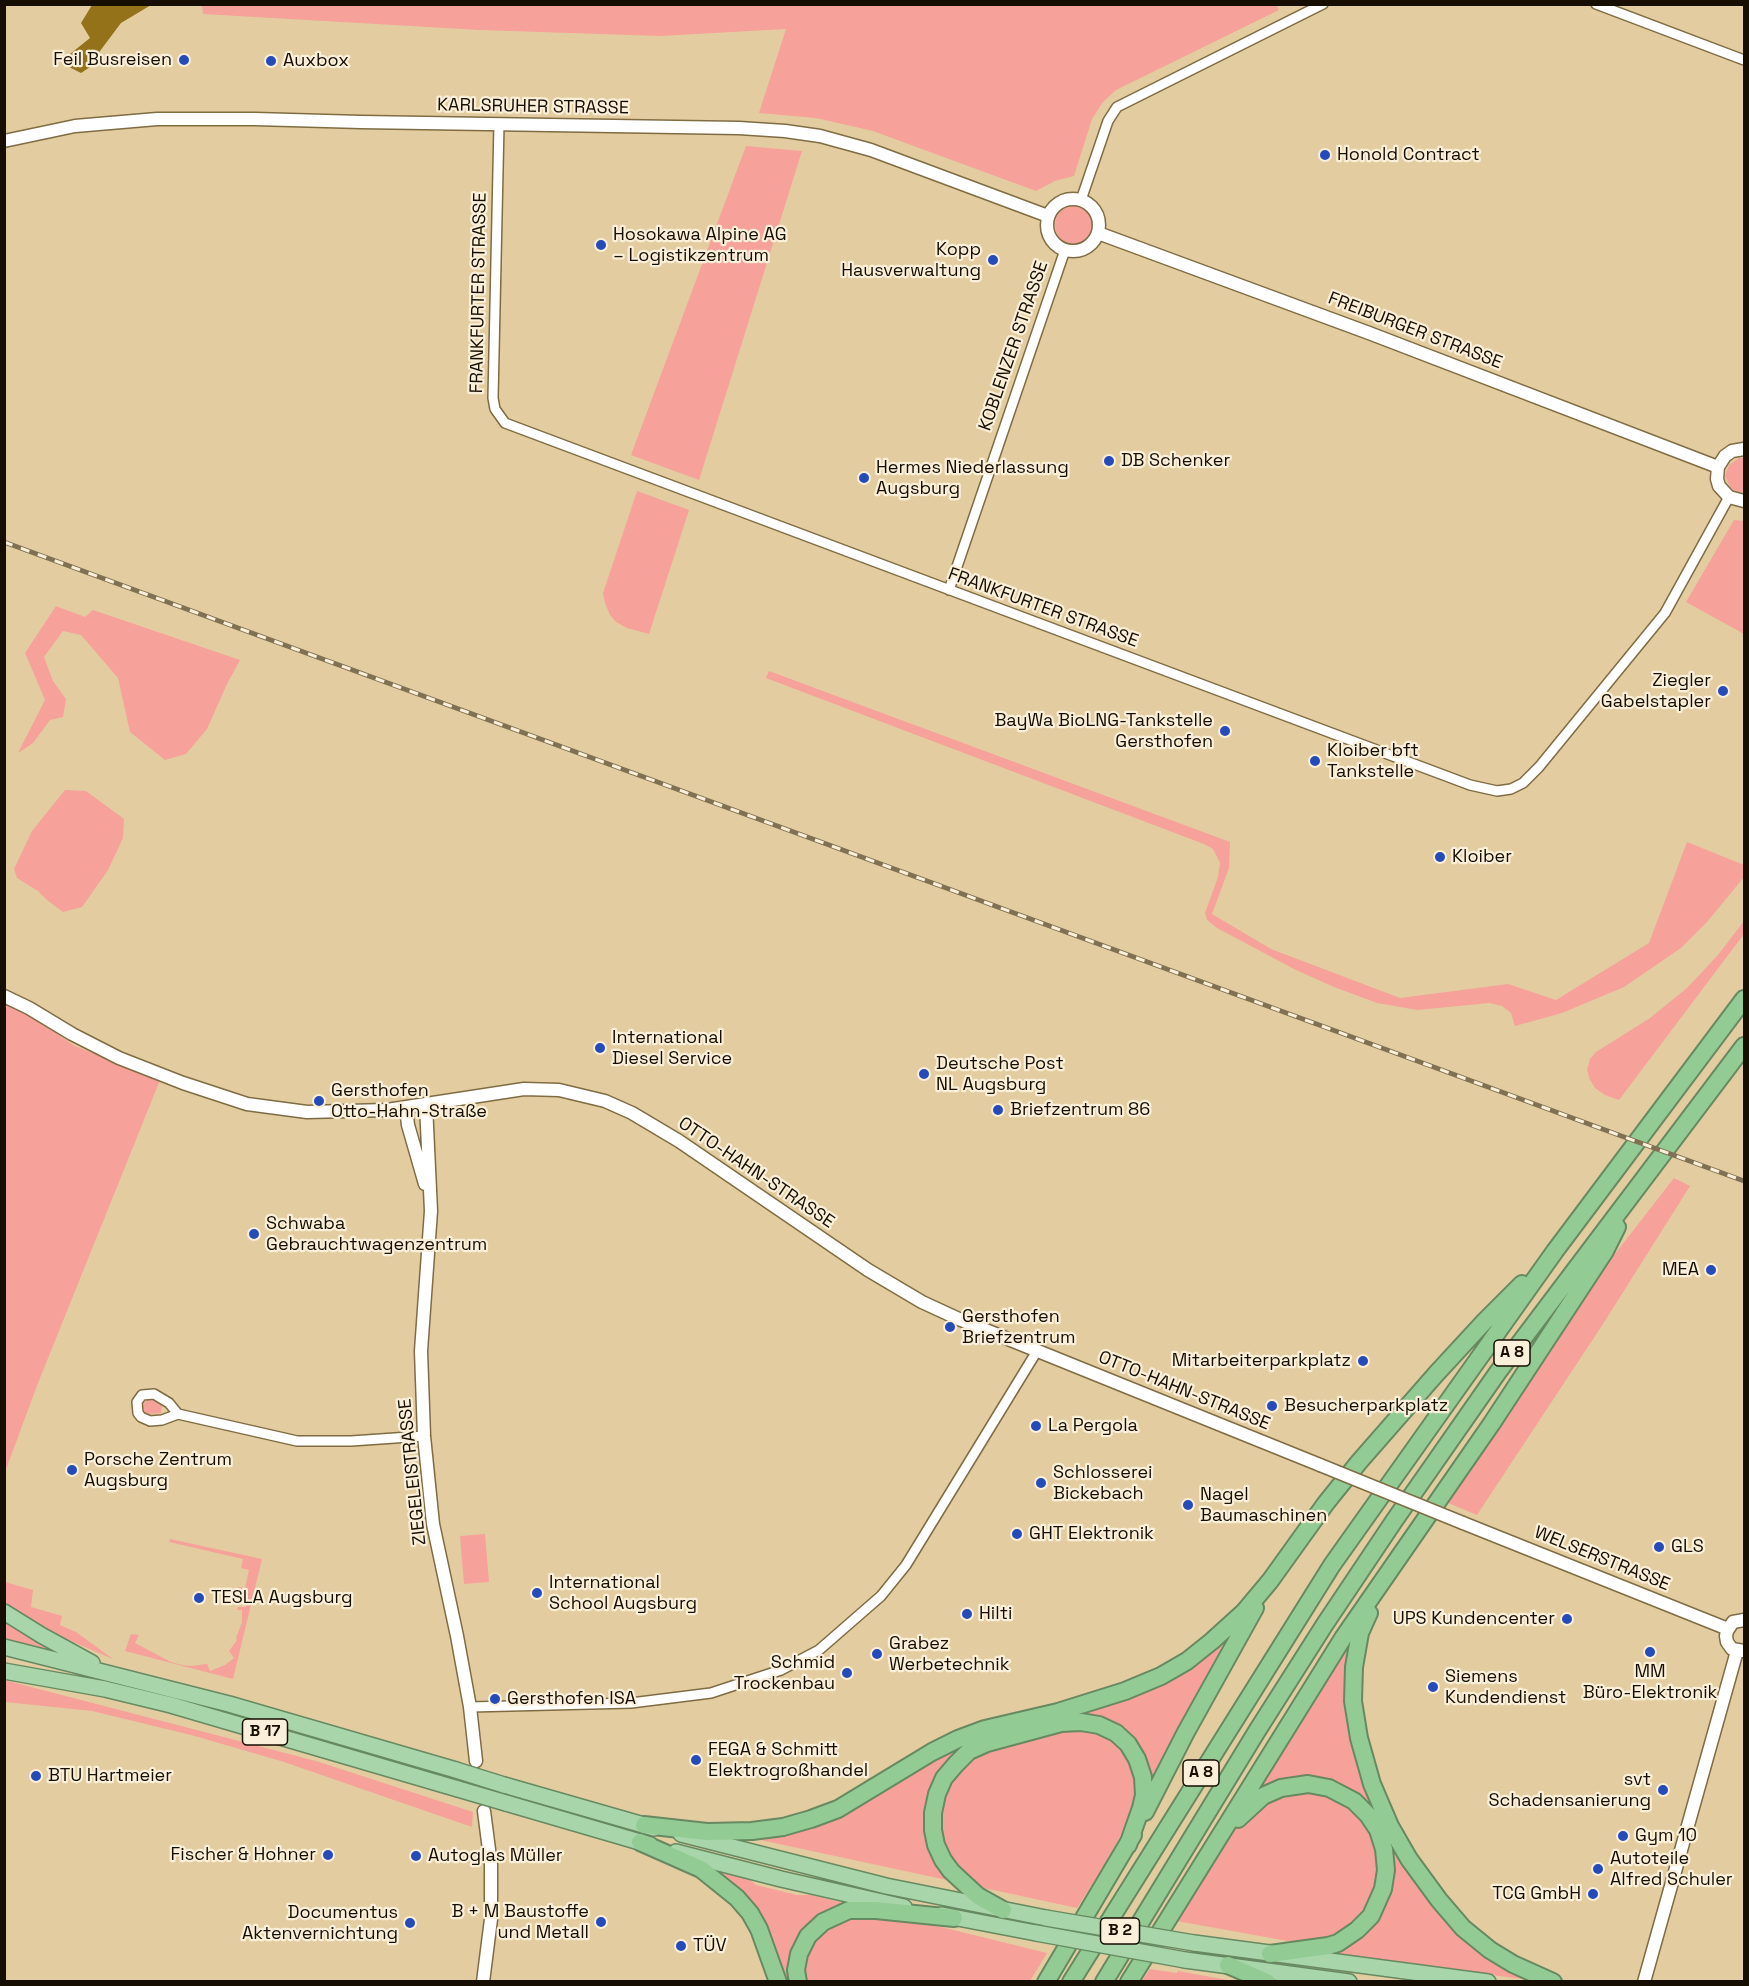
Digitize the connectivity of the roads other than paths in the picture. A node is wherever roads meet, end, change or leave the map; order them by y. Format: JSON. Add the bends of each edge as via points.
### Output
{"nodes":[{"id":1,"x":1323,"y":4,"type":"edge"},
{"id":2,"x":1596,"y":4,"type":"edge"},
{"id":3,"x":1744,"y":60,"type":"edge"},
{"id":4,"x":499,"y":124,"type":"junction"},
{"id":5,"x":4,"y":141,"type":"edge"},
{"id":6,"x":1081,"y":200,"type":"junction"},
{"id":7,"x":1048,"y":216,"type":"junction"},
{"id":8,"x":1098,"y":233,"type":"junction"},
{"id":9,"x":1065,"y":250,"type":"junction"},
{"id":10,"x":1744,"y":449,"type":"edge"},
{"id":11,"x":1718,"y":467,"type":"junction"},
{"id":12,"x":1729,"y":497,"type":"junction"},
{"id":13,"x":1744,"y":501,"type":"edge"},
{"id":14,"x":949,"y":590,"type":"junction"},
{"id":15,"x":4,"y":996,"type":"edge"},
{"id":16,"x":1744,"y":999,"type":"edge"},
{"id":17,"x":1744,"y":1046,"type":"edge"},
{"id":18,"x":426,"y":1105,"type":"junction"},
{"id":19,"x":406,"y":1107,"type":"junction"},
{"id":20,"x":1636,"y":1189,"type":"junction"},
{"id":21,"x":431,"y":1212,"type":"junction"},
{"id":22,"x":1555,"y":1251,"type":"junction"},
{"id":23,"x":1037,"y":1351,"type":"junction"},
{"id":24,"x":178,"y":1414,"type":"dead end"},
{"id":25,"x":424,"y":1436,"type":"junction"},
{"id":26,"x":1463,"y":1523,"type":"joint"},
{"id":27,"x":1270,"y":1581,"type":"junction"},
{"id":28,"x":1381,"y":1582,"type":"junction"},
{"id":29,"x":4,"y":1612,"type":"edge"},
{"id":30,"x":1744,"y":1620,"type":"edge"},
{"id":31,"x":1728,"y":1629,"type":"junction"},
{"id":32,"x":4,"y":1647,"type":"edge"},
{"id":33,"x":1741,"y":1651,"type":"edge"},
{"id":34,"x":4,"y":1664,"type":"edge"},
{"id":35,"x":4,"y":1671,"type":"edge"},
{"id":36,"x":110,"y":1673,"type":"junction"},
{"id":37,"x":71,"y":1682,"type":"junction"},
{"id":38,"x":470,"y":1707,"type":"junction"},
{"id":39,"x":476,"y":1761,"type":"dead end"},
{"id":40,"x":484,"y":1811,"type":"dead end"},
{"id":41,"x":644,"y":1825,"type":"junction"},
{"id":42,"x":640,"y":1842,"type":"junction"},
{"id":43,"x":1216,"y":1844,"type":"junction"},
{"id":44,"x":1128,"y":1845,"type":"junction"},
{"id":45,"x":1004,"y":1910,"type":"junction"},
{"id":46,"x":954,"y":1918,"type":"junction"},
{"id":47,"x":1270,"y":1954,"type":"junction"},
{"id":48,"x":1228,"y":1965,"type":"junction"},
{"id":49,"x":483,"y":1982,"type":"edge"},
{"id":50,"x":778,"y":1982,"type":"edge"},
{"id":51,"x":798,"y":1982,"type":"edge"},
{"id":52,"x":1046,"y":1982,"type":"edge"},
{"id":53,"x":1071,"y":1982,"type":"edge"},
{"id":54,"x":1104,"y":1982,"type":"edge"},
{"id":55,"x":1129,"y":1982,"type":"edge"},
{"id":56,"x":1267,"y":1982,"type":"edge"},
{"id":57,"x":1349,"y":1982,"type":"edge"},
{"id":58,"x":1488,"y":1982,"type":"edge"},
{"id":59,"x":1553,"y":1982,"type":"edge"},
{"id":60,"x":1644,"y":1982,"type":"edge"}],
"edges":[{"from":1,"to":6,"type":"street","via":[[1117,107],[1108,121]]},
{"from":2,"to":3,"type":"street"},
{"from":4,"to":5,"type":"street","name":"KARLSRUHER STRASSE","via":[[157,119],[75,126]]},
{"from":4,"to":7,"type":"street","name":"KARLSRUHER STRASSE","via":[[739,128],[820,136],[871,150]]},
{"from":4,"to":14,"type":"street","name":"FRANKFURTER STRASSE","via":[[493,398],[505,423]]},
{"from":6,"to":7,"type":"street","via":[[1064,200]]},
{"from":6,"to":8,"type":"street","via":[[1098,216]]},
{"from":7,"to":9,"type":"street","via":[[1049,236]]},
{"from":8,"to":9,"type":"street","via":[[1084,249]]},
{"from":8,"to":11,"type":"street","name":"FREIBURGER STRASSE"},
{"from":9,"to":14,"type":"street","name":"KOBLENZER STRASSE"},
{"from":10,"to":11,"type":"street","via":[[1732,451]]},
{"from":11,"to":12,"type":"street","via":[[1719,486]]},
{"from":12,"to":13,"type":"street"},
{"from":12,"to":14,"type":"street","name":"FRANKFURTER STRASSE","via":[[1654,629],[1539,767],[1523,783],[1497,791],[1470,785]]},
{"from":15,"to":19,"type":"street","name":"OTTO-HAHN-STRASSE","via":[[119,1058],[248,1104],[307,1112]]},
{"from":16,"to":22,"type":"highway","number":"A 8"},
{"from":17,"to":20,"type":"highway","number":"A 8"},
{"from":18,"to":19,"type":"street","name":"OTTO-HAHN-STRASSE"},
{"from":18,"to":21,"type":"street","name":"ZIEGELEISTRASSE"},
{"from":18,"to":23,"type":"street","name":"OTTO-HAHN-STRASSE","via":[[524,1089],[559,1090],[605,1101],[678,1141],[888,1283],[946,1314]]},
{"from":19,"to":21,"type":"street","name":"ZIEGELEISTRASSE"},
{"from":20,"to":28,"type":"highway","via":[[1599,1261]]},
{"from":20,"to":54,"type":"highway","number":"A 8","via":[[1498,1372],[1325,1624]]},
{"from":21,"to":25,"type":"street","name":"ZIEGELEISTRASSE","via":[[421,1351]]},
{"from":22,"to":27,"type":"highway","via":[[1484,1322],[1359,1462]]},
{"from":22,"to":53,"type":"highway","number":"A 8","via":[[1332,1565]]},
{"from":23,"to":26,"type":"street","name":"OTTO-HAHN-STRASSE","bridge":true},
{"from":23,"to":38,"type":"street","via":[[906,1565],[881,1596],[819,1650],[781,1670],[711,1693],[631,1703]]},
{"from":24,"to":25,"type":"street","via":[[297,1441],[351,1442]]},
{"from":25,"to":38,"type":"street","name":"ZIEGELEISTRASSE","via":[[433,1524]]},
{"from":26,"to":31,"type":"street","name":"WELSERSTRASSE"},
{"from":27,"to":41,"type":"highway","via":[[1212,1641],[1161,1676],[1092,1702],[958,1739],[837,1809],[783,1827],[752,1832]]},
{"from":27,"to":44,"type":"highway"},
{"from":28,"to":43,"type":"highway"},
{"from":28,"to":59,"type":"highway","via":[[1360,1633],[1353,1701],[1372,1784],[1390,1826],[1409,1859],[1463,1928],[1513,1965]]},
{"from":29,"to":36,"type":"highway"},
{"from":30,"to":31,"type":"street","via":[[1733,1622]]},
{"from":31,"to":33,"type":"street","via":[[1727,1642]]},
{"from":32,"to":36,"type":"highway","number":"B 17"},
{"from":33,"to":60,"type":"street"},
{"from":34,"to":37,"type":"highway","number":"B 17"},
{"from":35,"to":37,"type":"highway"},
{"from":36,"to":41,"type":"highway","number":"B 17","bridge":true},
{"from":37,"to":42,"type":"highway","number":"B 17","bridge":true,"via":[[202,1714]]},
{"from":38,"to":39,"type":"street","name":"ZIEGELEISTRASSE"},
{"from":40,"to":49,"type":"street","via":[[491,1918]]},
{"from":41,"to":45,"type":"highway","via":[[874,1883]]},
{"from":42,"to":46,"type":"highway"},
{"from":42,"to":50,"type":"highway","via":[[701,1869],[737,1898],[759,1929]]},
{"from":43,"to":47,"type":"highway","via":[[1263,1796],[1281,1788],[1308,1784],[1338,1791],[1362,1808],[1378,1830],[1386,1880],[1365,1922],[1329,1946]]},
{"from":43,"to":55,"type":"highway"},
{"from":44,"to":45,"type":"highway","via":[[1144,1795],[1143,1777],[1128,1744],[1116,1733],[1099,1725],[1061,1723],[987,1743],[969,1752],[944,1778],[937,1794],[933,1830],[939,1852],[951,1871],[978,1896]]},
{"from":44,"to":52,"type":"highway"},
{"from":45,"to":47,"type":"highway","number":"B 2","bridge":true},
{"from":46,"to":48,"type":"highway","bridge":true},
{"from":46,"to":51,"type":"highway","via":[[849,1910],[823,1922],[808,1936],[799,1954]]},
{"from":47,"to":58,"type":"highway","number":"B 2"},
{"from":48,"to":56,"type":"highway"},
{"from":48,"to":57,"type":"highway"}]}
